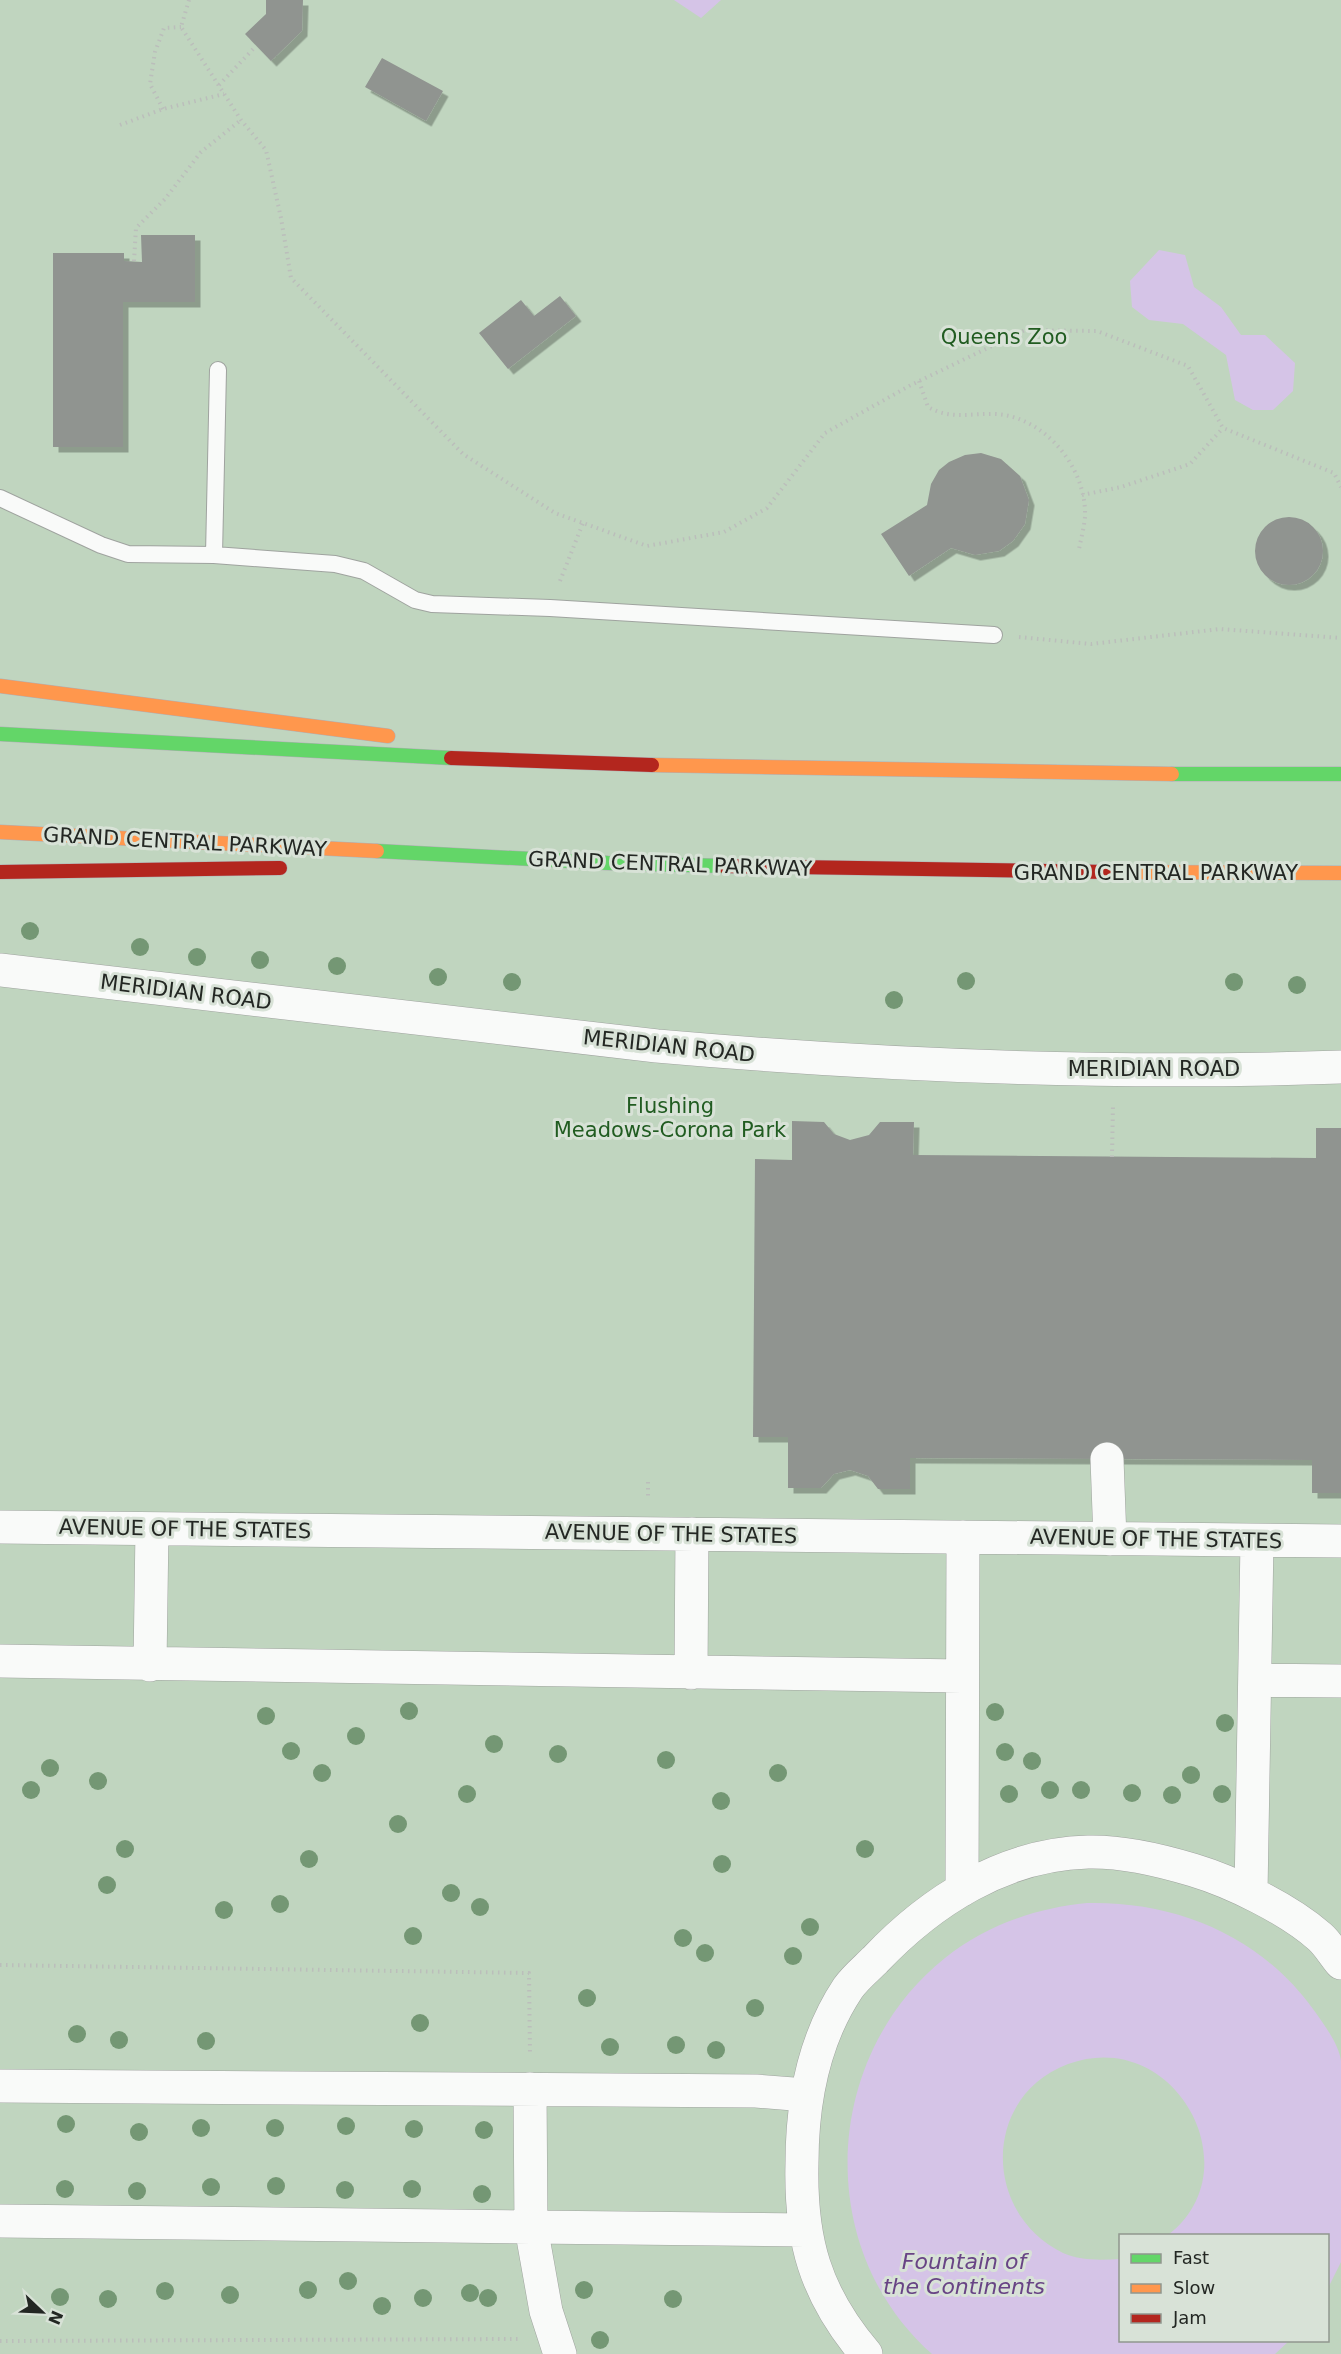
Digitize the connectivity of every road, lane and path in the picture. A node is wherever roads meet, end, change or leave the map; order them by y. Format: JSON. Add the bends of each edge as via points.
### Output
{"nodes":[{"id":1,"x":189,"y":0,"type":"edge"},
{"id":2,"x":181,"y":27,"type":"junction"},
{"id":3,"x":256,"y":46,"type":"dead end"},
{"id":4,"x":219,"y":85,"type":"junction"},
{"id":5,"x":224,"y":94,"type":"junction"},
{"id":6,"x":163,"y":109,"type":"junction"},
{"id":7,"x":241,"y":120,"type":"junction"},
{"id":8,"x":120,"y":125,"type":"dead end"},
{"id":9,"x":134,"y":261,"type":"dead end"},
{"id":10,"x":218,"y":369,"type":"dead end"},
{"id":11,"x":919,"y":381,"type":"junction"},
{"id":12,"x":1223,"y":428,"type":"junction"},
{"id":13,"x":1341,"y":487,"type":"edge"},
{"id":14,"x":1082,"y":495,"type":"junction"},
{"id":15,"x":0,"y":498,"type":"edge"},
{"id":16,"x":583,"y":523,"type":"junction"},
{"id":17,"x":1079,"y":549,"type":"dead end"},
{"id":18,"x":214,"y":555,"type":"junction"},
{"id":19,"x":550,"y":608,"type":"junction"},
{"id":20,"x":994,"y":635,"type":"joint"},
{"id":21,"x":1341,"y":638,"type":"edge"},
{"id":22,"x":0,"y":686,"type":"edge"},
{"id":23,"x":0,"y":734,"type":"edge"},
{"id":24,"x":403,"y":738,"type":"dead end"},
{"id":25,"x":438,"y":743,"type":"dead end"},
{"id":26,"x":604,"y":764,"type":"junction"},
{"id":27,"x":1341,"y":774,"type":"edge"},
{"id":28,"x":0,"y":832,"type":"edge"},
{"id":29,"x":608,"y":863,"type":"junction"},
{"id":30,"x":393,"y":866,"type":"dead end"},
{"id":31,"x":298,"y":868,"type":"dead end"},
{"id":32,"x":0,"y":872,"type":"edge"},
{"id":33,"x":1341,"y":873,"type":"edge"},
{"id":34,"x":0,"y":970,"type":"edge"},
{"id":35,"x":1341,"y":1067,"type":"edge"},
{"id":36,"x":1113,"y":1070,"type":"junction"},
{"id":37,"x":1112,"y":1157,"type":"dead end"},
{"id":38,"x":1107,"y":1459,"type":"dead end"},
{"id":39,"x":0,"y":1527,"type":"edge"},
{"id":40,"x":152,"y":1529,"type":"junction"},
{"id":41,"x":692,"y":1534,"type":"junction"},
{"id":42,"x":963,"y":1537,"type":"junction"},
{"id":43,"x":1110,"y":1539,"type":"junction"},
{"id":44,"x":1257,"y":1541,"type":"junction"},
{"id":45,"x":1341,"y":1542,"type":"edge"},
{"id":46,"x":0,"y":1661,"type":"edge"},
{"id":47,"x":150,"y":1665,"type":"junction"},
{"id":48,"x":691,"y":1673,"type":"junction"},
{"id":49,"x":962,"y":1676,"type":"junction"},
{"id":50,"x":1255,"y":1680,"type":"junction"},
{"id":51,"x":1341,"y":1681,"type":"edge"},
{"id":52,"x":962,"y":1890,"type":"junction"},
{"id":53,"x":1251,"y":1893,"type":"junction"},
{"id":54,"x":1341,"y":1963,"type":"edge"},
{"id":55,"x":0,"y":1965,"type":"edge"},
{"id":56,"x":0,"y":2086,"type":"edge"},
{"id":57,"x":530,"y":2089,"type":"junction"},
{"id":58,"x":806,"y":2095,"type":"junction"},
{"id":59,"x":0,"y":2221,"type":"edge"},
{"id":60,"x":531,"y":2227,"type":"junction"},
{"id":61,"x":805,"y":2230,"type":"junction"},
{"id":62,"x":0,"y":2342,"type":"edge"},
{"id":63,"x":557,"y":2346,"type":"edge"},
{"id":64,"x":866,"y":2354,"type":"edge"}],
"edges":[{"from":1,"to":2,"type":"path"},
{"from":2,"to":4,"type":"path"},
{"from":2,"to":6,"type":"path","via":[[164,28],[155,52],[150,84]]},
{"from":3,"to":4,"type":"path"},
{"from":4,"to":5,"type":"path"},
{"from":5,"to":6,"type":"path"},
{"from":5,"to":7,"type":"path"},
{"from":6,"to":8,"type":"path"},
{"from":7,"to":9,"type":"path","via":[[201,152],[165,199],[136,228]]},
{"from":7,"to":16,"type":"path","via":[[266,150],[291,278],[463,454],[555,513]]},
{"from":10,"to":18,"type":"lane"},
{"from":11,"to":12,"type":"path","via":[[1025,330],[1097,331],[1188,366]]},
{"from":11,"to":14,"type":"path","via":[[928,407],[941,414],[998,414],[1032,424],[1060,447],[1078,479]]},
{"from":11,"to":16,"type":"path","via":[[825,433],[767,508],[724,532],[647,546]]},
{"from":12,"to":13,"type":"path","via":[[1334,473]]},
{"from":12,"to":14,"type":"path","via":[[1190,464],[1121,488]]},
{"from":14,"to":17,"type":"path","via":[[1085,516]]},
{"from":15,"to":18,"type":"lane","via":[[128,554]]},
{"from":16,"to":19,"type":"path"},
{"from":18,"to":19,"type":"lane","via":[[336,564],[364,571],[415,600],[432,604]]},
{"from":19,"to":20,"type":"lane"},
{"from":20,"to":21,"type":"path","via":[[1091,644],[1220,628]]},
{"from":22,"to":24,"type":"highway"},
{"from":23,"to":26,"type":"highway","via":[[198,747]]},
{"from":25,"to":26,"type":"highway"},
{"from":26,"to":27,"type":"highway","via":[[1011,774]]},
{"from":28,"to":29,"type":"highway","name":"GRAND CENTRAL PARKWAY"},
{"from":29,"to":30,"type":"highway"},
{"from":29,"to":33,"type":"highway","name":"GRAND CENTRAL PARKWAY","via":[[986,872]]},
{"from":31,"to":32,"type":"highway"},
{"from":34,"to":36,"type":"street","name":"MERIDIAN ROAD","via":[[657,1046],[877,1063]]},
{"from":35,"to":36,"type":"street","name":"MERIDIAN ROAD"},
{"from":36,"to":37,"type":"path"},
{"from":38,"to":43,"type":"street"},
{"from":39,"to":40,"type":"street","name":"AVENUE OF THE STATES"},
{"from":40,"to":41,"type":"street","name":"AVENUE OF THE STATES"},
{"from":40,"to":47,"type":"street"},
{"from":41,"to":42,"type":"street","name":"AVENUE OF THE STATES"},
{"from":41,"to":48,"type":"street"},
{"from":42,"to":43,"type":"street","name":"AVENUE OF THE STATES"},
{"from":42,"to":49,"type":"street"},
{"from":43,"to":44,"type":"street","name":"AVENUE OF THE STATES"},
{"from":44,"to":45,"type":"street","name":"AVENUE OF THE STATES"},
{"from":44,"to":50,"type":"street"},
{"from":46,"to":47,"type":"street"},
{"from":47,"to":48,"type":"street"},
{"from":48,"to":49,"type":"street"},
{"from":49,"to":52,"type":"street"},
{"from":50,"to":51,"type":"street"},
{"from":50,"to":53,"type":"street"},
{"from":52,"to":53,"type":"street","via":[[979,1879],[1039,1857],[1090,1852],[1155,1859]]},
{"from":52,"to":58,"type":"street","via":[[934,1906],[849,1988],[824,2035]]},
{"from":53,"to":54,"type":"street","via":[[1321,1937]]},
{"from":55,"to":57,"type":"path","via":[[529,1973]]},
{"from":56,"to":57,"type":"street"},
{"from":57,"to":58,"type":"street"},
{"from":57,"to":60,"type":"street"},
{"from":58,"to":61,"type":"street","via":[[801,2203]]},
{"from":59,"to":60,"type":"street"},
{"from":60,"to":61,"type":"street"},
{"from":60,"to":63,"type":"street"},
{"from":61,"to":64,"type":"street","via":[[827,2297]]},
{"from":62,"to":63,"type":"path"}]}
